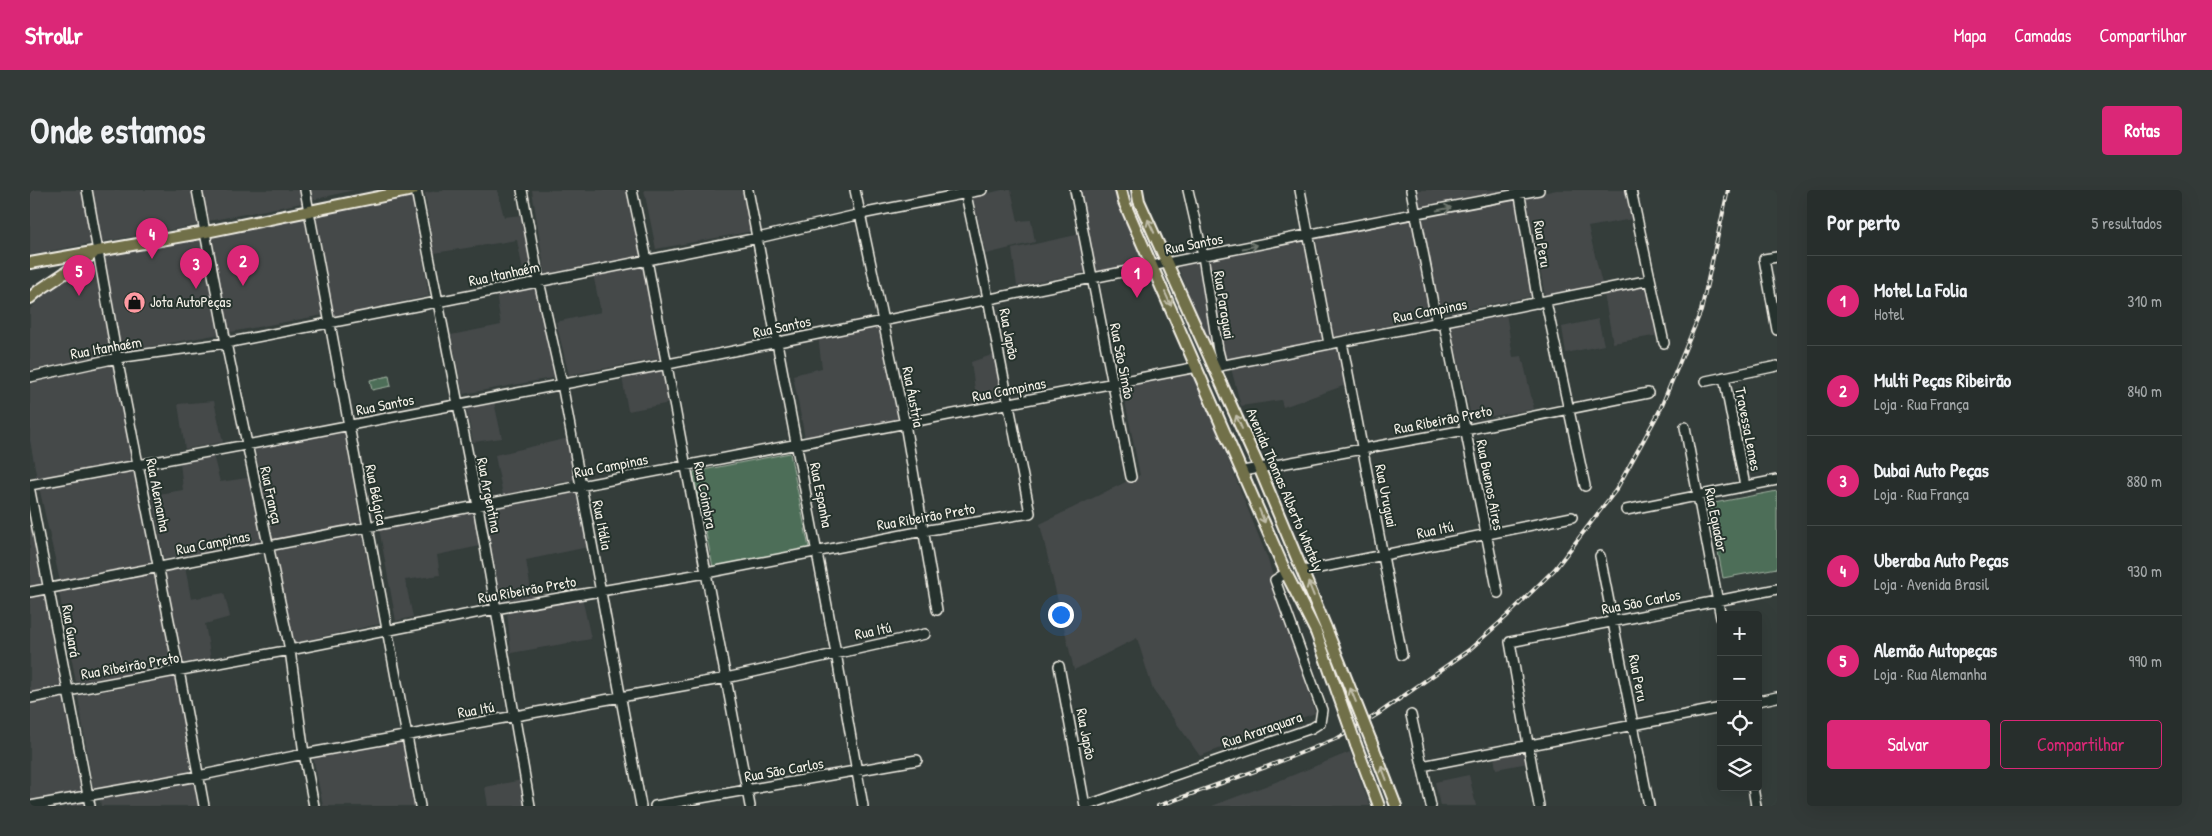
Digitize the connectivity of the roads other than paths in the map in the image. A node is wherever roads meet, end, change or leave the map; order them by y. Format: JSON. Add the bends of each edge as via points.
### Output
{"nodes":[{"id":1,"x":87,"y":190,"type":"edge"},
{"id":2,"x":197,"y":190,"type":"edge"},
{"id":3,"x":305,"y":190,"type":"edge"},
{"id":4,"x":414,"y":190,"type":"edge"},
{"id":5,"x":522,"y":190,"type":"edge"},
{"id":6,"x":632,"y":190,"type":"edge"},
{"id":7,"x":748,"y":190,"type":"edge"},
{"id":8,"x":855,"y":190,"type":"edge"},
{"id":9,"x":982,"y":190,"type":"edge"},
{"id":10,"x":1075,"y":190,"type":"edge"},
{"id":11,"x":1122,"y":190,"type":"edge"},
{"id":12,"x":1137,"y":190,"type":"edge"},
{"id":13,"x":1188,"y":190,"type":"edge"},
{"id":14,"x":1300,"y":190,"type":"edge"},
{"id":15,"x":1411,"y":190,"type":"edge"},
{"id":16,"x":1538,"y":190,"type":"edge"},
{"id":17,"x":1631,"y":190,"type":"edge"},
{"id":18,"x":965,"y":192,"type":"edge"},
{"id":19,"x":1519,"y":192,"type":"edge"},
{"id":20,"x":309,"y":213,"type":"junction"},
{"id":21,"x":860,"y":214,"type":"junction"},
{"id":22,"x":1417,"y":214,"type":"junction"},
{"id":23,"x":206,"y":232,"type":"junction"},
{"id":24,"x":1310,"y":235,"type":"junction"},
{"id":25,"x":758,"y":238,"type":"junction"},
{"id":26,"x":98,"y":251,"type":"junction"},
{"id":27,"x":1203,"y":256,"type":"junction"},
{"id":28,"x":1777,"y":256,"type":"edge"},
{"id":29,"x":647,"y":260,"type":"junction"},
{"id":30,"x":30,"y":263,"type":"edge"},
{"id":31,"x":1168,"y":263,"type":"junction"},
{"id":32,"x":1154,"y":266,"type":"junction"},
{"id":33,"x":1093,"y":278,"type":"junction"},
{"id":34,"x":1650,"y":280,"type":"junction"},
{"id":35,"x":539,"y":281,"type":"junction"},
{"id":36,"x":30,"y":298,"type":"edge"},
{"id":37,"x":988,"y":298,"type":"junction"},
{"id":38,"x":437,"y":302,"type":"junction"},
{"id":39,"x":1542,"y":302,"type":"junction"},
{"id":40,"x":883,"y":319,"type":"junction"},
{"id":41,"x":329,"y":323,"type":"junction"},
{"id":42,"x":1441,"y":323,"type":"junction"},
{"id":43,"x":1777,"y":330,"type":"edge"},
{"id":44,"x":778,"y":342,"type":"junction"},
{"id":45,"x":1342,"y":342,"type":"junction"},
{"id":46,"x":1664,"y":343,"type":"dead end"},
{"id":47,"x":226,"y":344,"type":"junction"},
{"id":48,"x":1328,"y":344,"type":"junction"},
{"id":49,"x":116,"y":358,"type":"junction"},
{"id":50,"x":666,"y":364,"type":"junction"},
{"id":51,"x":1777,"y":366,"type":"edge"},
{"id":52,"x":1197,"y":367,"type":"junction"},
{"id":53,"x":1219,"y":367,"type":"junction"},
{"id":54,"x":30,"y":377,"type":"edge"},
{"id":55,"x":1724,"y":377,"type":"junction"},
{"id":56,"x":1706,"y":381,"type":"dead end"},
{"id":57,"x":562,"y":384,"type":"junction"},
{"id":58,"x":1112,"y":384,"type":"junction"},
{"id":59,"x":1648,"y":393,"type":"dead end"},
{"id":60,"x":1008,"y":404,"type":"junction"},
{"id":61,"x":458,"y":405,"type":"junction"},
{"id":62,"x":1568,"y":409,"type":"junction"},
{"id":63,"x":905,"y":424,"type":"junction"},
{"id":64,"x":349,"y":426,"type":"junction"},
{"id":65,"x":1684,"y":427,"type":"dead end"},
{"id":66,"x":1465,"y":430,"type":"junction"},
{"id":67,"x":797,"y":444,"type":"junction"},
{"id":68,"x":247,"y":445,"type":"junction"},
{"id":69,"x":1362,"y":450,"type":"junction"},
{"id":70,"x":138,"y":465,"type":"junction"},
{"id":71,"x":686,"y":466,"type":"junction"},
{"id":72,"x":1259,"y":467,"type":"junction"},
{"id":73,"x":1243,"y":471,"type":"junction"},
{"id":74,"x":1131,"y":477,"type":"dead end"},
{"id":75,"x":1777,"y":480,"type":"edge"},
{"id":76,"x":30,"y":484,"type":"edge"},
{"id":77,"x":581,"y":486,"type":"junction"},
{"id":78,"x":1585,"y":486,"type":"dead end"},
{"id":79,"x":1745,"y":486,"type":"junction"},
{"id":80,"x":30,"y":491,"type":"edge"},
{"id":81,"x":1698,"y":496,"type":"junction"},
{"id":82,"x":478,"y":506,"type":"junction"},
{"id":83,"x":1626,"y":510,"type":"dead end"},
{"id":84,"x":1030,"y":513,"type":"joint"},
{"id":85,"x":1572,"y":517,"type":"dead end"},
{"id":86,"x":368,"y":527,"type":"junction"},
{"id":87,"x":924,"y":531,"type":"junction"},
{"id":88,"x":1486,"y":534,"type":"junction"},
{"id":89,"x":268,"y":547,"type":"junction"},
{"id":90,"x":817,"y":551,"type":"junction"},
{"id":91,"x":1383,"y":555,"type":"junction"},
{"id":92,"x":1600,"y":556,"type":"dead end"},
{"id":93,"x":159,"y":567,"type":"junction"},
{"id":94,"x":1304,"y":571,"type":"junction"},
{"id":95,"x":706,"y":573,"type":"junction"},
{"id":96,"x":1286,"y":573,"type":"junction"},
{"id":97,"x":50,"y":589,"type":"junction"},
{"id":98,"x":1777,"y":589,"type":"edge"},
{"id":99,"x":30,"y":592,"type":"edge"},
{"id":100,"x":601,"y":592,"type":"junction"},
{"id":101,"x":1498,"y":593,"type":"dead end"},
{"id":102,"x":1718,"y":601,"type":"junction"},
{"id":103,"x":495,"y":609,"type":"junction"},
{"id":104,"x":937,"y":610,"type":"dead end"},
{"id":105,"x":1720,"y":611,"type":"edge"},
{"id":106,"x":1613,"y":621,"type":"junction"},
{"id":107,"x":1321,"y":630,"type":"junction"},
{"id":108,"x":388,"y":631,"type":"junction"},
{"id":109,"x":926,"y":634,"type":"dead end"},
{"id":110,"x":290,"y":650,"type":"junction"},
{"id":111,"x":836,"y":653,"type":"junction"},
{"id":112,"x":1402,"y":655,"type":"dead end"},
{"id":113,"x":1059,"y":666,"type":"dead end"},
{"id":114,"x":179,"y":671,"type":"junction"},
{"id":115,"x":726,"y":678,"type":"junction"},
{"id":116,"x":67,"y":690,"type":"junction"},
{"id":117,"x":620,"y":696,"type":"junction"},
{"id":118,"x":1777,"y":697,"type":"edge"},
{"id":119,"x":30,"y":698,"type":"edge"},
{"id":120,"x":1762,"y":700,"type":"edge"},
{"id":121,"x":1717,"y":709,"type":"edge"},
{"id":122,"x":1411,"y":715,"type":"dead end"},
{"id":123,"x":514,"y":717,"type":"junction"},
{"id":124,"x":1633,"y":725,"type":"junction"},
{"id":125,"x":406,"y":736,"type":"junction"},
{"id":126,"x":1528,"y":745,"type":"junction"},
{"id":127,"x":304,"y":754,"type":"junction"},
{"id":128,"x":917,"y":760,"type":"dead end"},
{"id":129,"x":1422,"y":766,"type":"junction"},
{"id":130,"x":857,"y":771,"type":"junction"},
{"id":131,"x":198,"y":776,"type":"junction"},
{"id":132,"x":747,"y":790,"type":"junction"},
{"id":133,"x":1754,"y":791,"type":"edge"},
{"id":134,"x":88,"y":795,"type":"junction"},
{"id":135,"x":30,"y":806,"type":"edge"},
{"id":136,"x":90,"y":806,"type":"edge"},
{"id":137,"x":204,"y":806,"type":"edge"},
{"id":138,"x":314,"y":806,"type":"edge"},
{"id":139,"x":420,"y":806,"type":"edge"},
{"id":140,"x":530,"y":806,"type":"edge"},
{"id":141,"x":641,"y":806,"type":"edge"},
{"id":142,"x":655,"y":806,"type":"edge"},
{"id":143,"x":750,"y":806,"type":"edge"},
{"id":144,"x":863,"y":806,"type":"edge"},
{"id":145,"x":1085,"y":806,"type":"edge"},
{"id":146,"x":1379,"y":806,"type":"edge"},
{"id":147,"x":1396,"y":806,"type":"edge"},
{"id":148,"x":1431,"y":806,"type":"edge"},
{"id":149,"x":1539,"y":806,"type":"edge"},
{"id":150,"x":1649,"y":806,"type":"edge"},
{"id":151,"x":1756,"y":806,"type":"edge"}],
"edges":[{"from":1,"to":26,"type":"street","name":"Rua Alemanha"},
{"from":2,"to":23,"type":"street","name":"Rua França"},
{"from":3,"to":20,"type":"street","name":"Rua Bélgica"},
{"from":4,"to":20,"type":"main road"},
{"from":4,"to":38,"type":"street","name":"Rua Argentina"},
{"from":5,"to":35,"type":"street","name":"Rua Itália"},
{"from":6,"to":29,"type":"street","name":"Rua Coimbra"},
{"from":7,"to":25,"type":"street","name":"Rua Espanha"},
{"from":8,"to":21,"type":"street","name":"Rua Áustria"},
{"from":9,"to":18,"type":"street","name":"Rua Itanhaém"},
{"from":10,"to":33,"type":"street","name":"Rua São Simão"},
{"from":11,"to":32,"type":"main road","name":"Avenida Thomas Alberto Whately","via":[[1124,202]]},
{"from":31,"to":12,"type":"main road","name":"Avenida Thomas Alberto Whately","one_way":true},
{"from":13,"to":27,"type":"street","name":"Rua Paraguai"},
{"from":14,"to":24,"type":"street"},
{"from":15,"to":22,"type":"street","name":"Rua Buenos Aires"},
{"from":16,"to":19,"type":"street","name":"Rua Santos"},
{"from":17,"to":34,"type":"street"},
{"from":18,"to":21,"type":"street","name":"Rua Itanhaém"},
{"from":18,"to":37,"type":"street","name":"Rua Japão"},
{"from":22,"to":19,"type":"street","name":"Rua Santos","one_way":true},
{"from":19,"to":39,"type":"street","name":"Rua Peru"},
{"from":20,"to":23,"type":"main road"},
{"from":20,"to":41,"type":"street","name":"Rua Bélgica"},
{"from":21,"to":25,"type":"street","name":"Rua Itanhaém"},
{"from":21,"to":40,"type":"street","name":"Rua Áustria"},
{"from":22,"to":24,"type":"street","name":"Rua Santos"},
{"from":22,"to":42,"type":"street","name":"Rua Buenos Aires"},
{"from":23,"to":26,"type":"main road"},
{"from":23,"to":47,"type":"street","name":"Rua França"},
{"from":27,"to":24,"type":"street","name":"Rua Santos","one_way":true},
{"from":24,"to":48,"type":"street"},
{"from":25,"to":29,"type":"street","name":"Rua Itanhaém"},
{"from":25,"to":44,"type":"street","name":"Rua Espanha"},
{"from":26,"to":30,"type":"main road"},
{"from":26,"to":36,"type":"main road"},
{"from":26,"to":49,"type":"street","name":"Rua Alemanha"},
{"from":27,"to":31,"type":"street","name":"Rua Santos"},
{"from":27,"to":53,"type":"street","name":"Rua Paraguai"},
{"from":28,"to":43,"type":"street","via":[[1764,259]]},
{"from":29,"to":35,"type":"street","name":"Rua Itanhaém"},
{"from":29,"to":50,"type":"street","name":"Rua Coimbra"},
{"from":31,"to":32,"type":"street","name":"Rua Santos"},
{"from":31,"to":53,"type":"main road","name":"Avenida Thomas Alberto Whately"},
{"from":32,"to":33,"type":"street","name":"Rua Santos"},
{"from":32,"to":52,"type":"main road","name":"Avenida Thomas Alberto Whately","one_way":true},
{"from":33,"to":37,"type":"street","name":"Rua Santos"},
{"from":33,"to":58,"type":"street","name":"Rua São Simão"},
{"from":34,"to":39,"type":"street","name":"Rua Campinas"},
{"from":34,"to":46,"type":"street"},
{"from":35,"to":38,"type":"street","name":"Rua Itanhaém"},
{"from":35,"to":57,"type":"street","name":"Rua Itália"},
{"from":37,"to":40,"type":"street","name":"Rua Santos"},
{"from":37,"to":60,"type":"street","name":"Rua Japão"},
{"from":38,"to":41,"type":"street","name":"Rua Itanhaém"},
{"from":38,"to":61,"type":"street","name":"Rua Argentina"},
{"from":39,"to":42,"type":"street","name":"Rua Campinas"},
{"from":39,"to":62,"type":"street","name":"Rua Peru"},
{"from":40,"to":44,"type":"street","name":"Rua Santos"},
{"from":40,"to":63,"type":"street","name":"Rua Áustria"},
{"from":41,"to":47,"type":"street","name":"Rua Itanhaém"},
{"from":41,"to":64,"type":"street","name":"Rua Bélgica"},
{"from":42,"to":45,"type":"street","name":"Rua Campinas"},
{"from":42,"to":66,"type":"street","name":"Rua Buenos Aires"},
{"from":44,"to":50,"type":"street","name":"Rua Santos"},
{"from":44,"to":67,"type":"street","name":"Rua Espanha"},
{"from":45,"to":48,"type":"street","name":"Rua Campinas"},
{"from":45,"to":69,"type":"street","name":"Rua Uruguai"},
{"from":47,"to":49,"type":"street","name":"Rua Itanhaém"},
{"from":47,"to":68,"type":"street","name":"Rua França"},
{"from":48,"to":53,"type":"street","name":"Rua Campinas"},
{"from":49,"to":54,"type":"street","name":"Rua Itanhaém"},
{"from":49,"to":70,"type":"street","name":"Rua Alemanha"},
{"from":50,"to":57,"type":"street","name":"Rua Santos"},
{"from":50,"to":71,"type":"street","name":"Rua Coimbra"},
{"from":51,"to":55,"type":"street"},
{"from":52,"to":58,"type":"street","name":"Rua Campinas"},
{"from":52,"to":73,"type":"main road","name":"Avenida Thomas Alberto Whately"},
{"from":72,"to":53,"type":"main road","name":"Avenida Thomas Alberto Whately","one_way":true},
{"from":55,"to":56,"type":"street"},
{"from":55,"to":79,"type":"street","name":"Travessa Lemes"},
{"from":57,"to":61,"type":"street","name":"Rua Santos"},
{"from":57,"to":77,"type":"street","name":"Rua Itália"},
{"from":58,"to":60,"type":"street","name":"Rua Campinas"},
{"from":58,"to":74,"type":"street","name":"Rua São Simão"},
{"from":59,"to":62,"type":"street","name":"Rua Ribeirão Preto"},
{"from":60,"to":63,"type":"street","name":"Rua Campinas"},
{"from":60,"to":84,"type":"street","name":"Rua Japão"},
{"from":61,"to":64,"type":"street","name":"Rua Santos"},
{"from":61,"to":82,"type":"street","name":"Rua Argentina"},
{"from":62,"to":66,"type":"street","name":"Rua Ribeirão Preto"},
{"from":62,"to":78,"type":"street","name":"Rua Peru"},
{"from":63,"to":67,"type":"street","name":"Rua Campinas"},
{"from":63,"to":87,"type":"street","name":"Rua Áustria"},
{"from":64,"to":68,"type":"street","name":"Rua Santos"},
{"from":64,"to":86,"type":"street","name":"Rua Bélgica"},
{"from":65,"to":81,"type":"street","name":"Rua Equador"},
{"from":66,"to":69,"type":"street","name":"Rua Ribeirão Preto"},
{"from":66,"to":88,"type":"street","name":"Rua Buenos Aires"},
{"from":67,"to":71,"type":"street","name":"Rua Campinas"},
{"from":67,"to":90,"type":"street","name":"Rua Espanha"},
{"from":68,"to":70,"type":"street","name":"Rua Santos"},
{"from":68,"to":89,"type":"street","name":"Rua França"},
{"from":69,"to":72,"type":"street","name":"Rua Ribeirão Preto"},
{"from":69,"to":91,"type":"street","name":"Rua Uruguai"},
{"from":70,"to":76,"type":"street","name":"Rua Santos"},
{"from":70,"to":93,"type":"street","name":"Rua Alemanha"},
{"from":71,"to":77,"type":"street","name":"Rua Campinas"},
{"from":71,"to":95,"type":"street","name":"Rua Coimbra"},
{"from":72,"to":73,"type":"street","name":"Rua Ribeirão Preto"},
{"from":72,"to":94,"type":"main road","name":"Avenida Thomas Alberto Whately"},
{"from":73,"to":96,"type":"main road","name":"Avenida Thomas Alberto Whately","one_way":true},
{"from":75,"to":79,"type":"street"},
{"from":77,"to":82,"type":"street","name":"Rua Campinas"},
{"from":77,"to":100,"type":"street","name":"Rua Itália"},
{"from":79,"to":81,"type":"street"},
{"from":80,"to":97,"type":"street","name":"Rua Guará"},
{"from":81,"to":83,"type":"street"},
{"from":81,"to":102,"type":"street","name":"Rua Equador"},
{"from":82,"to":86,"type":"street","name":"Rua Campinas"},
{"from":82,"to":103,"type":"street","name":"Rua Argentina"},
{"from":84,"to":87,"type":"street","name":"Rua Ribeirão Preto"},
{"from":85,"to":88,"type":"street","name":"Rua Itú"},
{"from":86,"to":89,"type":"street","name":"Rua Campinas"},
{"from":86,"to":108,"type":"street","name":"Rua Bélgica"},
{"from":87,"to":90,"type":"street","name":"Rua Ribeirão Preto"},
{"from":87,"to":104,"type":"street","name":"Rua Áustria"},
{"from":88,"to":91,"type":"street","name":"Rua Itú"},
{"from":88,"to":101,"type":"street","name":"Rua Buenos Aires"},
{"from":89,"to":93,"type":"street","name":"Rua Campinas"},
{"from":89,"to":110,"type":"street","name":"Rua França"},
{"from":90,"to":95,"type":"street","name":"Rua Ribeirão Preto"},
{"from":90,"to":111,"type":"street","name":"Rua Espanha"},
{"from":91,"to":94,"type":"street","name":"Rua Itú"},
{"from":91,"to":112,"type":"street","name":"Rua Uruguai"},
{"from":92,"to":106,"type":"street","name":"Rua Peru"},
{"from":93,"to":97,"type":"street","name":"Rua Campinas"},
{"from":93,"to":114,"type":"street","name":"Rua Alemanha"},
{"from":107,"to":94,"type":"main road","name":"Avenida Thomas Alberto Whately","one_way":true},
{"from":95,"to":100,"type":"street","name":"Rua Ribeirão Preto"},
{"from":95,"to":115,"type":"street","name":"Rua Coimbra"},
{"from":96,"to":107,"type":"main road","name":"Avenida Thomas Alberto Whately"},
{"from":96,"to":145,"type":"street","name":"Rua Araraquara","via":[[1275,580],[1322,710],[1320,722],[1312,728]]},
{"from":97,"to":99,"type":"street","name":"Rua Campinas"},
{"from":97,"to":116,"type":"street","name":"Rua Guará"},
{"from":98,"to":102,"type":"street","name":"Rua São Carlos"},
{"from":100,"to":103,"type":"street","name":"Rua Ribeirão Preto"},
{"from":100,"to":117,"type":"street","name":"Rua Itália"},
{"from":102,"to":105,"type":"street","name":"Rua Equador"},
{"from":102,"to":106,"type":"street","name":"Rua São Carlos"},
{"from":103,"to":108,"type":"street","name":"Rua Ribeirão Preto"},
{"from":103,"to":123,"type":"street","name":"Rua Argentina"},
{"from":106,"to":124,"type":"street","name":"Rua Peru"},
{"from":106,"to":126,"type":"street","name":"Rua São Carlos","via":[[1510,642]]},
{"from":107,"to":146,"type":"main road","name":"Avenida Thomas Alberto Whately","bridge":true,"via":[[1356,745]]},
{"from":147,"to":107,"type":"main road","name":"Avenida Thomas Alberto Whately","one_way":true,"bridge":true,"via":[[1371,740]]},
{"from":108,"to":110,"type":"street","name":"Rua Ribeirão Preto"},
{"from":108,"to":125,"type":"street","name":"Rua Bélgica"},
{"from":109,"to":111,"type":"street","name":"Rua Itú"},
{"from":110,"to":114,"type":"street","name":"Rua Ribeirão Preto"},
{"from":110,"to":127,"type":"street","name":"Rua França"},
{"from":111,"to":115,"type":"street","name":"Rua Itú"},
{"from":111,"to":130,"type":"street","name":"Rua Espanha"},
{"from":113,"to":145,"type":"street","name":"Rua Japão"},
{"from":114,"to":116,"type":"street","name":"Rua Ribeirão Preto"},
{"from":114,"to":131,"type":"street","name":"Rua Alemanha"},
{"from":115,"to":117,"type":"street","name":"Rua Itú"},
{"from":115,"to":132,"type":"street","name":"Rua Coimbra"},
{"from":116,"to":119,"type":"street","name":"Rua Ribeirão Preto"},
{"from":116,"to":134,"type":"street","name":"Rua Guará"},
{"from":117,"to":123,"type":"street","name":"Rua Itú"},
{"from":117,"to":141,"type":"street","name":"Rua Itália"},
{"from":118,"to":120,"type":"street"},
{"from":121,"to":124,"type":"street"},
{"from":122,"to":129,"type":"street"},
{"from":123,"to":125,"type":"street","name":"Rua Itú"},
{"from":123,"to":140,"type":"street","name":"Rua Argentina"},
{"from":124,"to":126,"type":"street"},
{"from":124,"to":150,"type":"street","name":"Rua Peru"},
{"from":125,"to":127,"type":"street","name":"Rua Itú"},
{"from":125,"to":139,"type":"street","name":"Rua Bélgica"},
{"from":126,"to":129,"type":"street"},
{"from":126,"to":149,"type":"street"},
{"from":127,"to":131,"type":"street","name":"Rua Itú"},
{"from":127,"to":138,"type":"street","name":"Rua França"},
{"from":128,"to":130,"type":"street","name":"Rua São Carlos"},
{"from":129,"to":148,"type":"street"},
{"from":130,"to":132,"type":"street","name":"Rua São Carlos"},
{"from":130,"to":144,"type":"street","name":"Rua Espanha"},
{"from":131,"to":134,"type":"street","name":"Rua Itú"},
{"from":131,"to":137,"type":"street","name":"Rua Alemanha"},
{"from":132,"to":142,"type":"street","name":"Rua São Carlos"},
{"from":132,"to":143,"type":"street","name":"Rua Coimbra"},
{"from":133,"to":151,"type":"street"},
{"from":134,"to":135,"type":"street","name":"Rua Itú"},
{"from":134,"to":136,"type":"street","name":"Rua Guará"}]}
